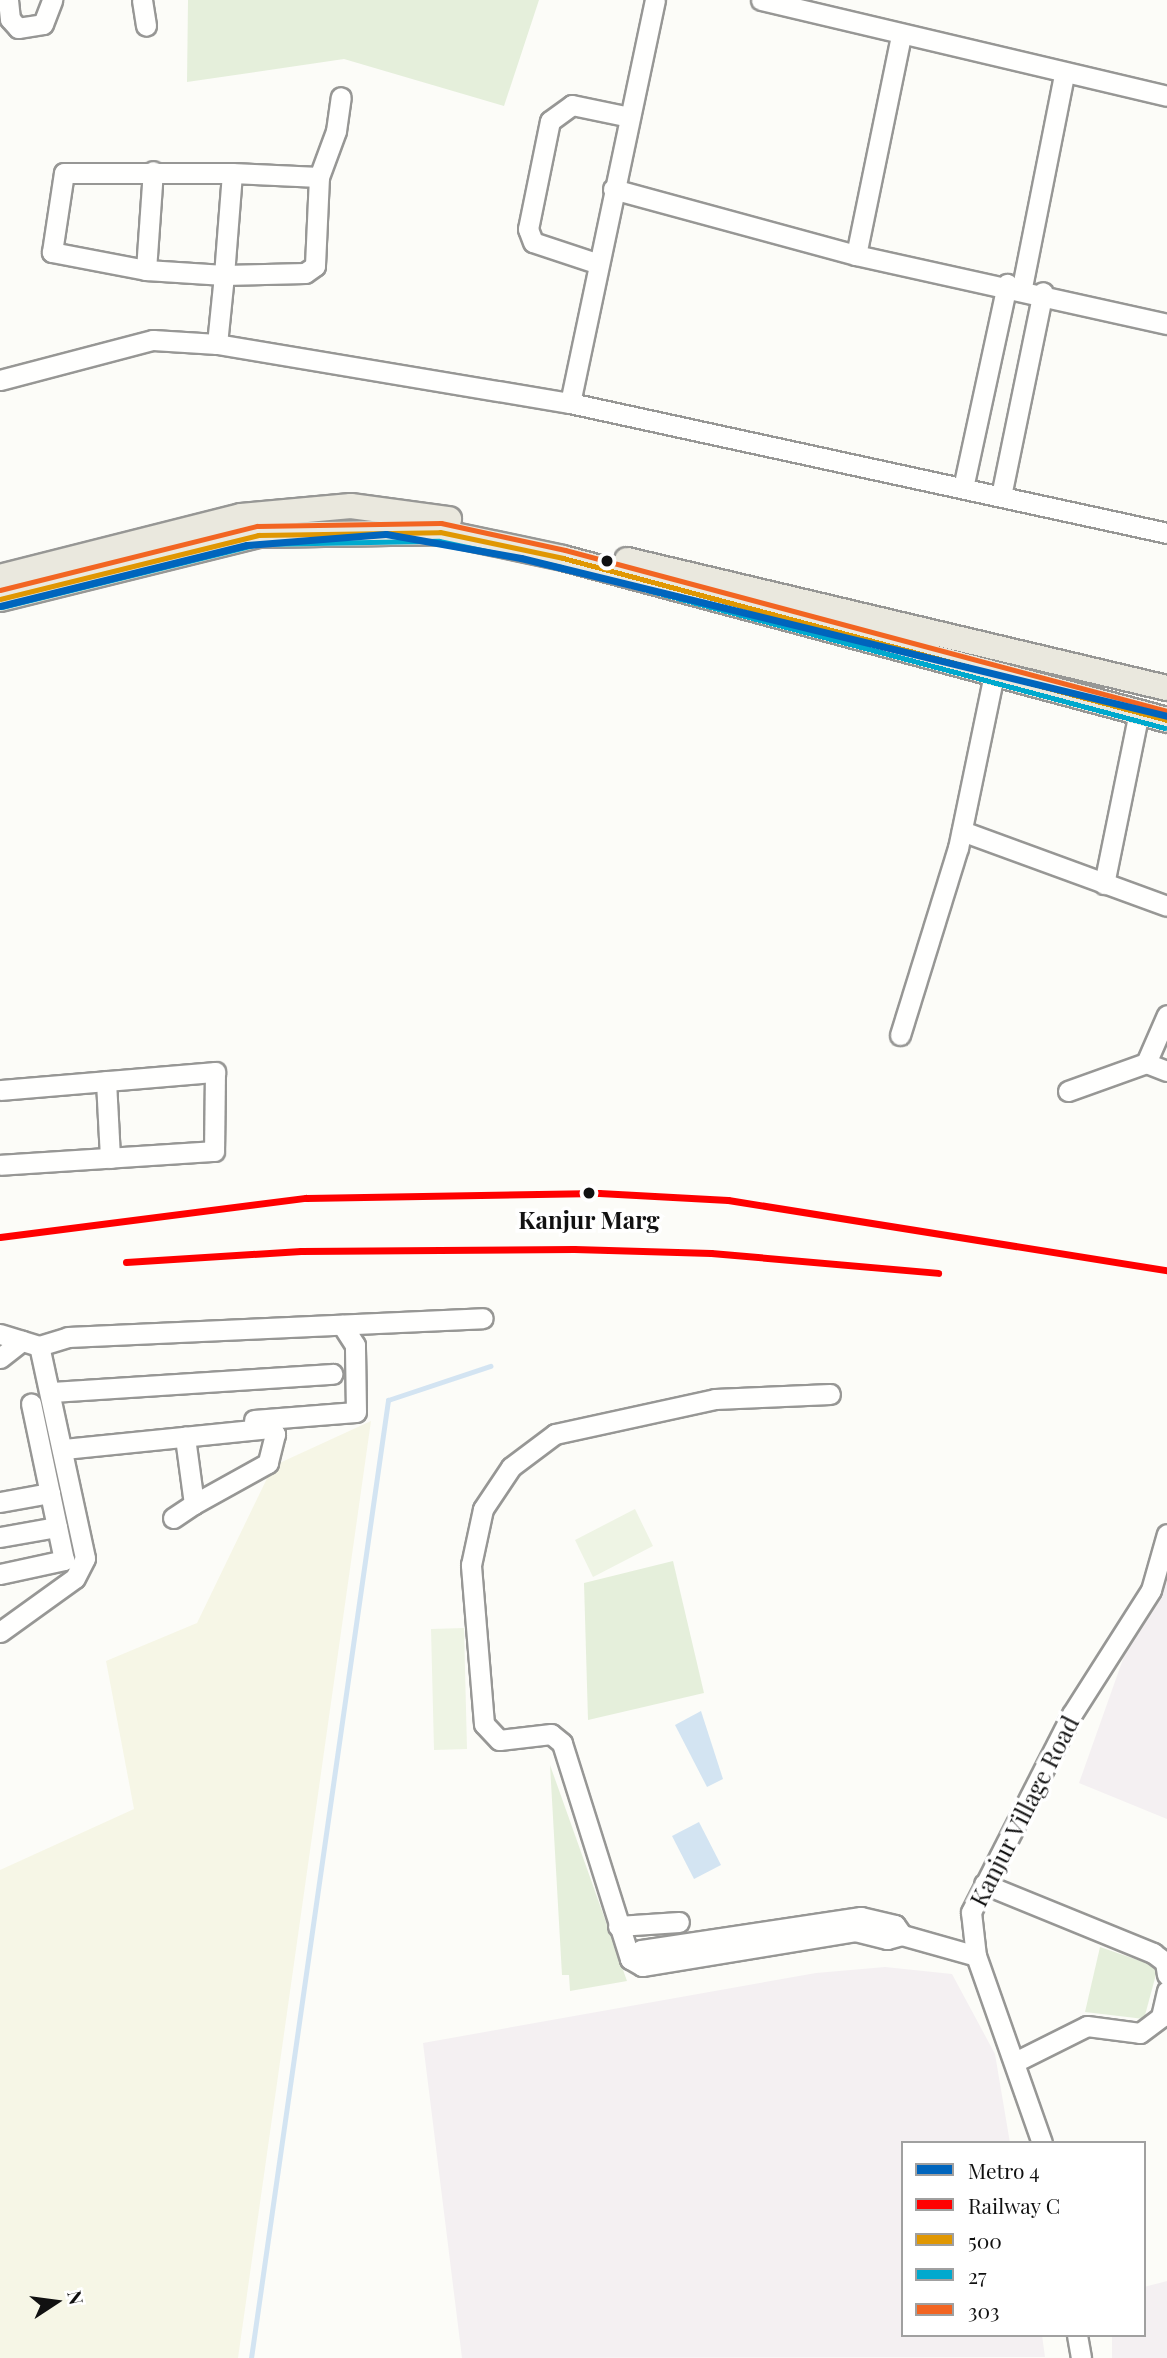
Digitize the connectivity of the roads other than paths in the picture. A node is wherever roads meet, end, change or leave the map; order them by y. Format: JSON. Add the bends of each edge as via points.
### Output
{"nodes":[{"id":1,"x":8,"y":0,"type":"edge"},
{"id":2,"x":52,"y":0,"type":"edge"},
{"id":3,"x":142,"y":0,"type":"edge"},
{"id":4,"x":655,"y":0,"type":"edge"},
{"id":5,"x":761,"y":0,"type":"edge"},
{"id":6,"x":146,"y":26,"type":"dead end"},
{"id":7,"x":901,"y":36,"type":"junction"},
{"id":8,"x":1064,"y":75,"type":"junction"},
{"id":9,"x":1167,"y":96,"type":"edge"},
{"id":10,"x":341,"y":97,"type":"dead end"},
{"id":11,"x":630,"y":117,"type":"junction"},
{"id":12,"x":153,"y":172,"type":"junction"},
{"id":13,"x":232,"y":173,"type":"junction"},
{"id":14,"x":319,"y":177,"type":"junction"},
{"id":15,"x":613,"y":189,"type":"junction"},
{"id":16,"x":856,"y":255,"type":"junction"},
{"id":17,"x":596,"y":263,"type":"junction"},
{"id":18,"x":146,"y":270,"type":"junction"},
{"id":19,"x":224,"y":275,"type":"junction"},
{"id":20,"x":1014,"y":285,"type":"junction"},
{"id":21,"x":1042,"y":292,"type":"junction"},
{"id":22,"x":1167,"y":324,"type":"edge"},
{"id":23,"x":217,"y":344,"type":"junction"},
{"id":24,"x":0,"y":380,"type":"edge"},
{"id":25,"x":570,"y":402,"type":"junction"},
{"id":26,"x":963,"y":488,"type":"junction"},
{"id":27,"x":1001,"y":496,"type":"junction"},
{"id":28,"x":1167,"y":533,"type":"edge"},
{"id":29,"x":0,"y":577,"type":"edge"},
{"id":30,"x":0,"y":599,"type":"edge"},
{"id":31,"x":994,"y":674,"type":"junction"},
{"id":32,"x":1167,"y":688,"type":"edge"},
{"id":33,"x":1139,"y":712,"type":"junction"},
{"id":34,"x":1167,"y":720,"type":"edge"},
{"id":35,"x":962,"y":831,"type":"junction"},
{"id":36,"x":1104,"y":884,"type":"junction"},
{"id":37,"x":1167,"y":906,"type":"edge"},
{"id":38,"x":1167,"y":1014,"type":"edge"},
{"id":39,"x":900,"y":1035,"type":"dead end"},
{"id":40,"x":1146,"y":1063,"type":"junction"},
{"id":41,"x":1167,"y":1071,"type":"edge"},
{"id":42,"x":106,"y":1081,"type":"junction"},
{"id":43,"x":0,"y":1090,"type":"edge"},
{"id":44,"x":1068,"y":1091,"type":"dead end"},
{"id":45,"x":110,"y":1158,"type":"junction"},
{"id":46,"x":0,"y":1165,"type":"edge"},
{"id":47,"x":484,"y":1318,"type":"dead end"},
{"id":48,"x":342,"y":1325,"type":"junction"},
{"id":49,"x":0,"y":1334,"type":"edge"},
{"id":50,"x":31,"y":1343,"type":"junction"},
{"id":51,"x":0,"y":1358,"type":"edge"},
{"id":52,"x":332,"y":1374,"type":"dead end"},
{"id":53,"x":52,"y":1392,"type":"junction"},
{"id":54,"x":830,"y":1394,"type":"dead end"},
{"id":55,"x":30,"y":1403,"type":"dead end"},
{"id":56,"x":185,"y":1437,"type":"junction"},
{"id":57,"x":62,"y":1442,"type":"junction"},
{"id":58,"x":49,"y":1486,"type":"junction"},
{"id":59,"x":0,"y":1490,"type":"edge"},
{"id":60,"x":0,"y":1502,"type":"edge"},
{"id":61,"x":194,"y":1504,"type":"junction"},
{"id":62,"x":173,"y":1518,"type":"dead end"},
{"id":63,"x":57,"y":1527,"type":"junction"},
{"id":64,"x":1167,"y":1534,"type":"edge"},
{"id":65,"x":0,"y":1537,"type":"edge"},
{"id":66,"x":0,"y":1574,"type":"edge"},
{"id":67,"x":0,"y":1632,"type":"edge"},
{"id":68,"x":984,"y":1884,"type":"junction"},
{"id":69,"x":679,"y":1922,"type":"dead end"},
{"id":70,"x":618,"y":1926,"type":"junction"},
{"id":71,"x":976,"y":1956,"type":"junction"},
{"id":72,"x":1167,"y":1975,"type":"edge"},
{"id":73,"x":1167,"y":1991,"type":"edge"},
{"id":74,"x":1015,"y":2062,"type":"junction"},
{"id":75,"x":1041,"y":2141,"type":"edge"},
{"id":76,"x":1077,"y":2337,"type":"edge"},
{"id":77,"x":1081,"y":2358,"type":"edge"}],
"edges":[{"from":1,"to":2,"type":"street","via":[[10,19],[18,27],[43,24]]},
{"from":3,"to":6,"type":"street"},
{"from":4,"to":11,"type":"street"},
{"from":5,"to":7,"type":"street"},
{"from":7,"to":8,"type":"street"},
{"from":7,"to":16,"type":"street"},
{"from":8,"to":9,"type":"street"},
{"from":8,"to":20,"type":"street"},
{"from":10,"to":14,"type":"street","via":[[337,131]]},
{"from":11,"to":15,"type":"street"},
{"from":11,"to":17,"type":"street","via":[[572,105],[550,121],[528,229],[533,242]]},
{"from":12,"to":13,"type":"street"},
{"from":12,"to":18,"type":"street"},
{"from":12,"to":18,"type":"street","via":[[64,173],[52,252]]},
{"from":13,"to":14,"type":"street"},
{"from":13,"to":19,"type":"street"},
{"from":14,"to":19,"type":"street","via":[[315,266],[305,273]]},
{"from":15,"to":16,"type":"street"},
{"from":15,"to":17,"type":"street"},
{"from":16,"to":20,"type":"street"},
{"from":17,"to":25,"type":"street"},
{"from":18,"to":19,"type":"street"},
{"from":19,"to":23,"type":"street"},
{"from":20,"to":21,"type":"street"},
{"from":20,"to":26,"type":"street"},
{"from":21,"to":22,"type":"street"},
{"from":21,"to":27,"type":"street"},
{"from":23,"to":24,"type":"street","via":[[153,340]]},
{"from":23,"to":25,"type":"street"},
{"from":25,"to":26,"type":"street"},
{"from":26,"to":27,"type":"street"},
{"from":27,"to":28,"type":"street"},
{"from":29,"to":32,"type":"main road","via":[[241,516],[351,506],[440,517]]},
{"from":30,"to":31,"type":"main road","via":[[258,536],[440,532]]},
{"from":31,"to":33,"type":"main road"},
{"from":31,"to":35,"type":"street"},
{"from":33,"to":34,"type":"main road"},
{"from":33,"to":36,"type":"street"},
{"from":35,"to":36,"type":"street"},
{"from":35,"to":39,"type":"street"},
{"from":36,"to":37,"type":"street"},
{"from":38,"to":40,"type":"street"},
{"from":40,"to":41,"type":"street"},
{"from":40,"to":44,"type":"street"},
{"from":42,"to":43,"type":"street"},
{"from":42,"to":45,"type":"street"},
{"from":42,"to":45,"type":"street","via":[[215,1072],[214,1151]]},
{"from":45,"to":46,"type":"street"},
{"from":47,"to":48,"type":"street"},
{"from":48,"to":50,"type":"street","via":[[68,1337]]},
{"from":48,"to":57,"type":"street","via":[[355,1345],[356,1412]]},
{"from":49,"to":50,"type":"street"},
{"from":50,"to":51,"type":"street"},
{"from":50,"to":53,"type":"street"},
{"from":52,"to":53,"type":"street"},
{"from":53,"to":57,"type":"street"},
{"from":54,"to":70,"type":"street","via":[[715,1399],[555,1434],[510,1467],[482,1509],[471,1565],[484,1724],[499,1740],[551,1734],[562,1743]]},
{"from":55,"to":58,"type":"street"},
{"from":56,"to":57,"type":"street"},
{"from":56,"to":61,"type":"street"},
{"from":56,"to":61,"type":"street","via":[[270,1428],[275,1434],[268,1463]]},
{"from":57,"to":67,"type":"street","via":[[85,1558],[75,1578]]},
{"from":58,"to":59,"type":"street"},
{"from":58,"to":60,"type":"street"},
{"from":58,"to":63,"type":"street"},
{"from":61,"to":62,"type":"street"},
{"from":63,"to":65,"type":"street"},
{"from":63,"to":66,"type":"street","via":[[64,1563]]},
{"from":64,"to":68,"type":"street","name":"Kanjur Village Road","via":[[1152,1590],[1072,1714]]},
{"from":68,"to":71,"type":"street","name":"Kanjur Village Road","via":[[971,1912]]},
{"from":68,"to":72,"type":"street","via":[[1153,1954],[1165,1962]]},
{"from":69,"to":70,"type":"street"},
{"from":70,"to":71,"type":"street","via":[[630,1959],[642,1966],[861,1917],[895,1925],[902,1935]]},
{"from":71,"to":74,"type":"street","name":"Kanjur Village Road"},
{"from":73,"to":74,"type":"street","via":[[1161,2017],[1140,2033],[1087,2026]]},
{"from":74,"to":75,"type":"street","name":"Kanjur Village Road"},
{"from":76,"to":77,"type":"street"}]}
